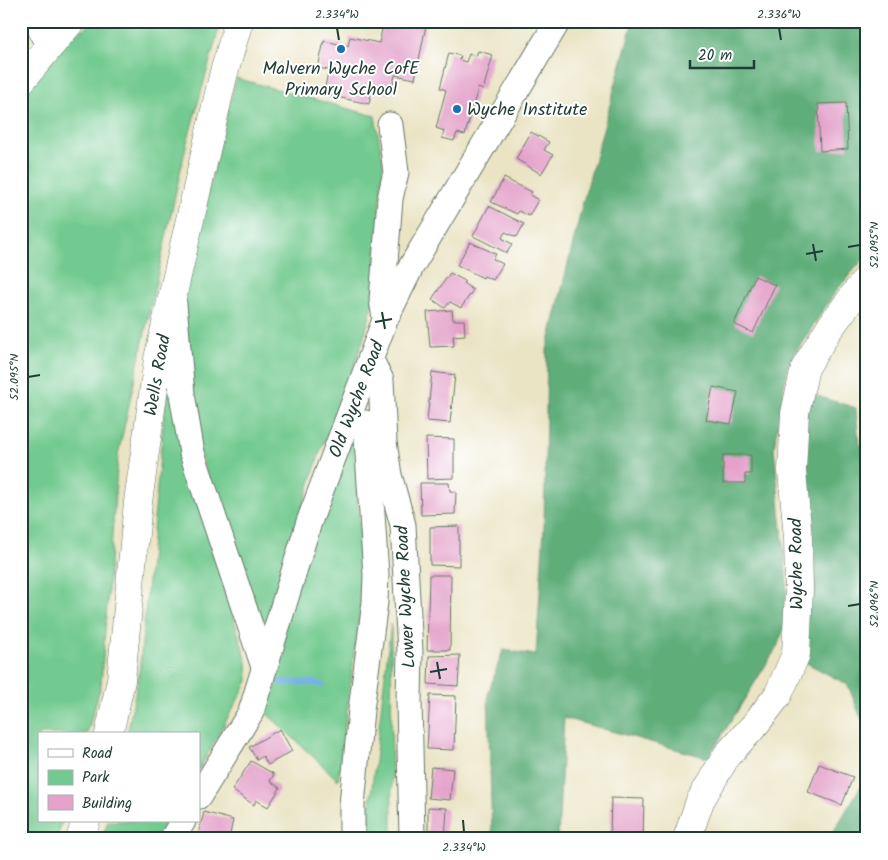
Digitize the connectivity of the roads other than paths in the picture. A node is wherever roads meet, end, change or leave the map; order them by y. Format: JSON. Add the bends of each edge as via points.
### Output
{"nodes":[{"id":1,"x":39,"y":21,"type":"edge"},
{"id":2,"x":71,"y":21,"type":"edge"},
{"id":3,"x":239,"y":21,"type":"edge"},
{"id":4,"x":558,"y":21,"type":"edge"},
{"id":5,"x":50,"y":48,"type":"junction"},
{"id":6,"x":21,"y":81,"type":"edge"},
{"id":7,"x":390,"y":125,"type":"dead end"},
{"id":8,"x":867,"y":278,"type":"edge"},
{"id":9,"x":174,"y":294,"type":"junction"},
{"id":10,"x":385,"y":320,"type":"junction"},
{"id":11,"x":371,"y":360,"type":"junction"},
{"id":12,"x":356,"y":399,"type":"junction"},
{"id":13,"x":264,"y":666,"type":"junction"},
{"id":14,"x":109,"y":732,"type":"edge"},
{"id":15,"x":200,"y":794,"type":"edge"},
{"id":16,"x":86,"y":822,"type":"edge"},
{"id":17,"x":182,"y":822,"type":"edge"},
{"id":18,"x":80,"y":839,"type":"edge"},
{"id":19,"x":172,"y":839,"type":"edge"},
{"id":20,"x":352,"y":839,"type":"edge"},
{"id":21,"x":412,"y":839,"type":"edge"},
{"id":22,"x":687,"y":839,"type":"edge"}],
"edges":[{"from":1,"to":5,"type":"street"},
{"from":2,"to":5,"type":"main road"},
{"from":3,"to":9,"type":"main road","name":"Wells Road","via":[[222,76]]},
{"from":4,"to":10,"type":"street","name":"Old Wyche Road","via":[[412,265]]},
{"from":5,"to":6,"type":"main road"},
{"from":7,"to":10,"type":"street","via":[[396,172],[390,199],[382,300]]},
{"from":8,"to":22,"type":"main road","name":"Wyche Road","via":[[828,330],[805,368],[795,413],[792,471],[799,590],[796,654],[778,695],[727,754],[704,793]]},
{"from":9,"to":13,"type":"street","via":[[182,394],[192,452]]},
{"from":9,"to":14,"type":"main road","name":"Wells Road","via":[[158,359],[138,502],[121,680]]},
{"from":10,"to":11,"type":"street","name":"Old Wyche Road"},
{"from":11,"to":12,"type":"street","name":"Old Wyche Road"},
{"from":11,"to":21,"type":"street","name":"Lower Wyche Road","via":[[381,380],[389,475],[404,525],[410,652],[408,700]]},
{"from":12,"to":13,"type":"street","name":"Old Wyche Road","via":[[309,522]]},
{"from":12,"to":20,"type":"street","name":"Lower Wyche Road","via":[[366,413],[376,576],[352,805]]},
{"from":13,"to":15,"type":"street","name":"Old Wyche Road","via":[[251,712]]},
{"from":16,"to":18,"type":"main road"},
{"from":17,"to":19,"type":"street"}]}
